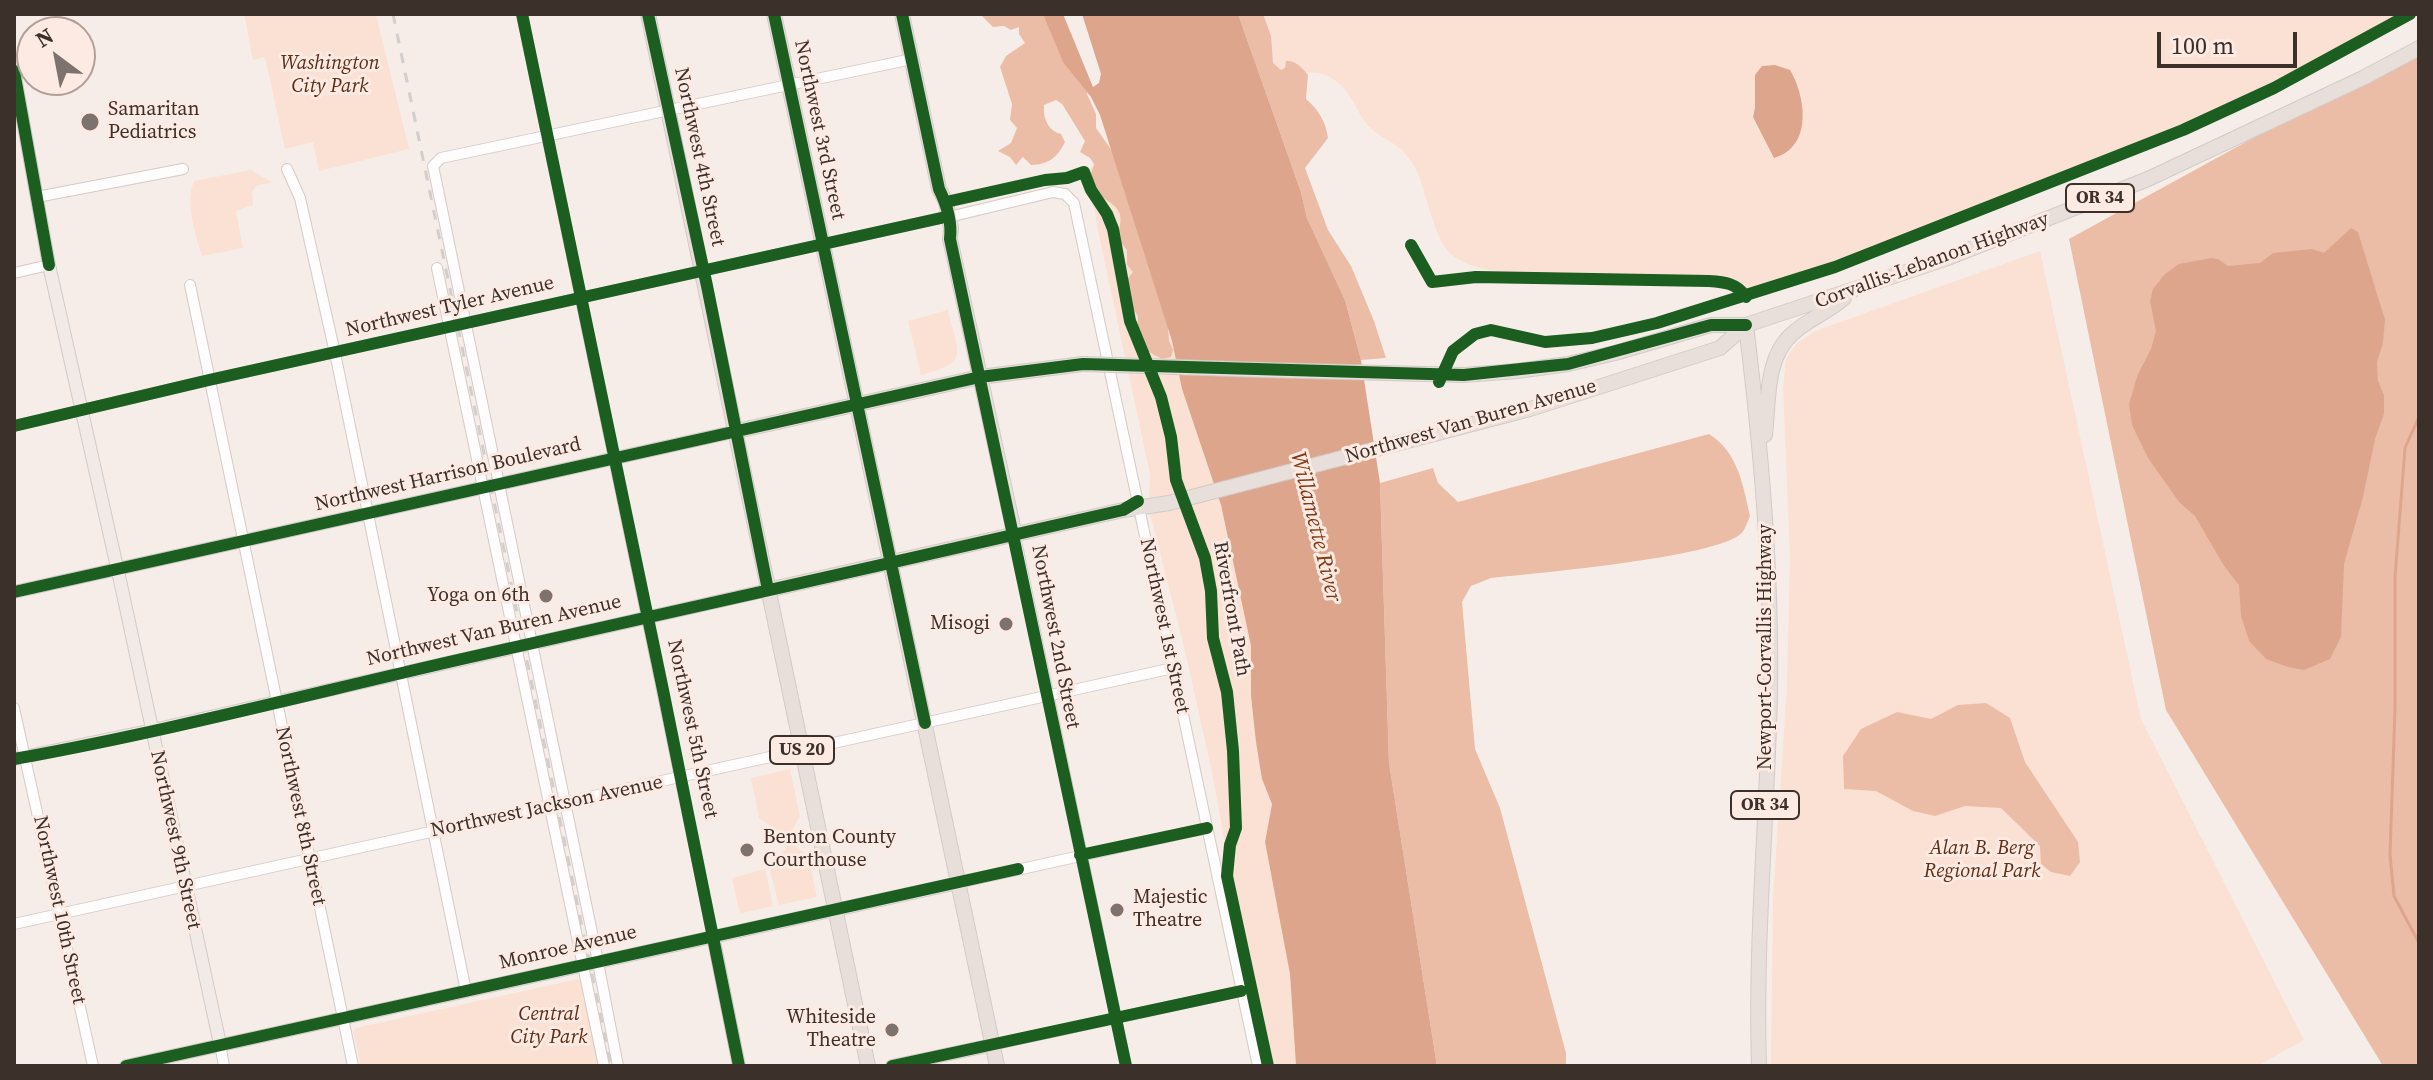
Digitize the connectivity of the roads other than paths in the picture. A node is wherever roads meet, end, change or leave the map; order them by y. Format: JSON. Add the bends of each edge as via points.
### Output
{"nodes":[{"id":1,"x":522,"y":14,"type":"edge"},
{"id":2,"x":648,"y":14,"type":"edge"},
{"id":3,"x":774,"y":14,"type":"edge"},
{"id":4,"x":902,"y":14,"type":"edge"},
{"id":5,"x":2419,"y":48,"type":"edge"},
{"id":6,"x":912,"y":59,"type":"junction"},
{"id":7,"x":14,"y":71,"type":"edge"},
{"id":8,"x":789,"y":85,"type":"junction"},
{"id":9,"x":669,"y":109,"type":"junction"},
{"id":10,"x":547,"y":136,"type":"junction"},
{"id":11,"x":183,"y":169,"type":"dead end"},
{"id":12,"x":287,"y":169,"type":"dead end"},
{"id":13,"x":1065,"y":194,"type":"joint"},
{"id":14,"x":37,"y":197,"type":"junction"},
{"id":15,"x":945,"y":217,"type":"junction"},
{"id":16,"x":822,"y":245,"type":"junction"},
{"id":17,"x":49,"y":265,"type":"junction"},
{"id":18,"x":437,"y":268,"type":"dead end"},
{"id":19,"x":703,"y":271,"type":"junction"},
{"id":20,"x":14,"y":273,"type":"edge"},
{"id":21,"x":190,"y":285,"type":"dead end"},
{"id":22,"x":1850,"y":292,"type":"junction"},
{"id":23,"x":580,"y":298,"type":"junction"},
{"id":24,"x":465,"y":323,"type":"junction"},
{"id":25,"x":1746,"y":325,"type":"junction"},
{"id":26,"x":450,"y":326,"type":"junction"},
{"id":27,"x":335,"y":353,"type":"junction"},
{"id":28,"x":980,"y":377,"type":"junction"},
{"id":29,"x":209,"y":380,"type":"junction"},
{"id":30,"x":858,"y":405,"type":"junction"},
{"id":31,"x":81,"y":410,"type":"junction"},
{"id":32,"x":14,"y":426,"type":"edge"},
{"id":33,"x":737,"y":431,"type":"junction"},
{"id":34,"x":614,"y":458,"type":"junction"},
{"id":35,"x":1763,"y":462,"type":"junction"},
{"id":36,"x":499,"y":485,"type":"junction"},
{"id":37,"x":484,"y":488,"type":"junction"},
{"id":38,"x":367,"y":514,"type":"junction"},
{"id":39,"x":1142,"y":520,"type":"junction"},
{"id":40,"x":1015,"y":536,"type":"junction"},
{"id":41,"x":243,"y":542,"type":"junction"},
{"id":42,"x":890,"y":563,"type":"junction"},
{"id":43,"x":118,"y":570,"type":"junction"},
{"id":44,"x":768,"y":590,"type":"junction"},
{"id":45,"x":14,"y":592,"type":"edge"},
{"id":46,"x":648,"y":617,"type":"junction"},
{"id":47,"x":532,"y":643,"type":"junction"},
{"id":48,"x":516,"y":646,"type":"junction"},
{"id":49,"x":1173,"y":668,"type":"junction"},
{"id":50,"x":399,"y":673,"type":"junction"},
{"id":51,"x":1047,"y":696,"type":"junction"},
{"id":52,"x":276,"y":701,"type":"junction"},
{"id":53,"x":14,"y":708,"type":"edge"},
{"id":54,"x":925,"y":723,"type":"junction"},
{"id":55,"x":153,"y":730,"type":"junction"},
{"id":56,"x":802,"y":750,"type":"junction"},
{"id":57,"x":20,"y":758,"type":"edge"},
{"id":58,"x":681,"y":777,"type":"junction"},
{"id":59,"x":565,"y":804,"type":"junction"},
{"id":60,"x":551,"y":807,"type":"junction"},
{"id":61,"x":1207,"y":828,"type":"junction"},
{"id":62,"x":433,"y":832,"type":"junction"},
{"id":63,"x":1080,"y":855,"type":"junction"},
{"id":64,"x":310,"y":859,"type":"junction"},
{"id":65,"x":958,"y":883,"type":"junction"},
{"id":66,"x":185,"y":887,"type":"junction"},
{"id":67,"x":835,"y":910,"type":"junction"},
{"id":68,"x":60,"y":914,"type":"junction"},
{"id":69,"x":14,"y":924,"type":"edge"},
{"id":70,"x":713,"y":936,"type":"junction"},
{"id":71,"x":598,"y":961,"type":"junction"},
{"id":72,"x":582,"y":965,"type":"junction"},
{"id":73,"x":466,"y":991,"type":"junction"},
{"id":74,"x":1241,"y":991,"type":"junction"},
{"id":75,"x":343,"y":1018,"type":"junction"},
{"id":76,"x":1115,"y":1018,"type":"junction"},
{"id":77,"x":220,"y":1044,"type":"junction"},
{"id":78,"x":992,"y":1045,"type":"junction"},
{"id":79,"x":93,"y":1066,"type":"edge"},
{"id":80,"x":126,"y":1066,"type":"edge"},
{"id":81,"x":224,"y":1066,"type":"edge"},
{"id":82,"x":353,"y":1066,"type":"edge"},
{"id":83,"x":604,"y":1066,"type":"edge"},
{"id":84,"x":618,"y":1066,"type":"edge"},
{"id":85,"x":739,"y":1066,"type":"edge"},
{"id":86,"x":868,"y":1066,"type":"edge"},
{"id":87,"x":892,"y":1066,"type":"edge"},
{"id":88,"x":997,"y":1066,"type":"edge"},
{"id":89,"x":1126,"y":1066,"type":"edge"},
{"id":90,"x":1258,"y":1066,"type":"edge"},
{"id":91,"x":1759,"y":1066,"type":"edge"}],
"edges":[{"from":1,"to":10,"type":"street","name":"Northwest 5th Street"},
{"from":2,"to":9,"type":"highway","name":"Northwest 4th Street"},
{"from":3,"to":8,"type":"highway","name":"Northwest 3rd Street"},
{"from":4,"to":6,"type":"highway","name":"Northwest 2nd Street"},
{"from":5,"to":22,"type":"highway","name":"Corvallis-Lebanon Highway","number":"OR 34","via":[[2148,179]]},
{"from":6,"to":8,"type":"street"},
{"from":6,"to":15,"type":"highway","name":"Northwest 2nd Street"},
{"from":7,"to":14,"type":"main road","name":"Northwest 9th Street"},
{"from":8,"to":9,"type":"street"},
{"from":8,"to":16,"type":"highway","name":"Northwest 3rd Street"},
{"from":9,"to":10,"type":"street"},
{"from":9,"to":19,"type":"highway","name":"Northwest 4th Street"},
{"from":10,"to":23,"type":"street","name":"Northwest 5th Street"},
{"from":10,"to":24,"type":"street","via":[[435,163]]},
{"from":11,"to":14,"type":"street"},
{"from":12,"to":27,"type":"street","via":[[300,198]]},
{"from":13,"to":15,"type":"street","name":"Northwest Tyler Avenue","via":[[1053,192]]},
{"from":13,"to":39,"type":"street","name":"Northwest 1st Street","via":[[1076,208]]},
{"from":14,"to":17,"type":"main road","name":"Northwest 9th Street"},
{"from":15,"to":16,"type":"street","name":"Northwest Tyler Avenue"},
{"from":15,"to":28,"type":"highway","name":"Northwest 2nd Street"},
{"from":16,"to":19,"type":"street","name":"Northwest Tyler Avenue"},
{"from":16,"to":30,"type":"highway","name":"Northwest 3rd Street"},
{"from":17,"to":20,"type":"street"},
{"from":17,"to":31,"type":"main road","name":"Northwest 9th Street"},
{"from":18,"to":26,"type":"street"},
{"from":19,"to":23,"type":"street","name":"Northwest Tyler Avenue"},
{"from":19,"to":33,"type":"highway","name":"Northwest 4th Street"},
{"from":21,"to":29,"type":"street","name":"Northwest 8th Street"},
{"from":22,"to":25,"type":"highway","name":"Corvallis-Lebanon Highway","number":"OR 34"},
{"from":22,"to":35,"type":"highway","number":"OR 34","via":[[1791,334],[1778,352]]},
{"from":23,"to":24,"type":"street","name":"Northwest Tyler Avenue"},
{"from":23,"to":34,"type":"street","name":"Northwest 5th Street"},
{"from":24,"to":26,"type":"street","name":"Northwest Tyler Avenue"},
{"from":24,"to":36,"type":"street"},
{"from":25,"to":28,"type":"highway","name":"Northwest Harrison Boulevard","bridge":true,"via":[[1711,325],[1568,364],[1464,375],[1083,364]]},
{"from":25,"to":35,"type":"highway","name":"Newport-Corvallis Highway","number":"OR 34"},
{"from":25,"to":39,"type":"highway","name":"Northwest Van Buren Avenue","via":[[1720,348],[1530,409],[1169,503]]},
{"from":26,"to":27,"type":"street","name":"Northwest Tyler Avenue"},
{"from":26,"to":37,"type":"street"},
{"from":27,"to":29,"type":"street","name":"Northwest Tyler Avenue"},
{"from":27,"to":38,"type":"street"},
{"from":28,"to":30,"type":"highway","name":"Northwest Harrison Boulevard"},
{"from":28,"to":40,"type":"highway","name":"Northwest 2nd Street"},
{"from":29,"to":31,"type":"street","name":"Northwest Tyler Avenue"},
{"from":29,"to":41,"type":"street","name":"Northwest 8th Street"},
{"from":30,"to":33,"type":"highway","name":"Northwest Harrison Boulevard"},
{"from":30,"to":42,"type":"highway","name":"Northwest 3rd Street"},
{"from":31,"to":32,"type":"street","name":"Northwest Tyler Avenue"},
{"from":31,"to":43,"type":"main road","name":"Northwest 9th Street"},
{"from":33,"to":34,"type":"main road","name":"Northwest Harrison Boulevard"},
{"from":33,"to":44,"type":"highway","name":"Northwest 4th Street","number":"US 20"},
{"from":34,"to":36,"type":"main road","name":"Northwest Harrison Boulevard"},
{"from":34,"to":46,"type":"street","name":"Northwest 5th Street"},
{"from":35,"to":91,"type":"highway","name":"Newport-Corvallis Highway","number":"OR 34","via":[[1770,693]]},
{"from":36,"to":37,"type":"main road","name":"Northwest Harrison Boulevard"},
{"from":36,"to":47,"type":"street"},
{"from":37,"to":38,"type":"main road","name":"Northwest Harrison Boulevard"},
{"from":37,"to":48,"type":"street"},
{"from":38,"to":41,"type":"main road","name":"Northwest Harrison Boulevard"},
{"from":38,"to":50,"type":"street"},
{"from":39,"to":40,"type":"highway","name":"Northwest Van Buren Avenue","via":[[1074,521]]},
{"from":39,"to":49,"type":"street","name":"Northwest 1st Street"},
{"from":40,"to":42,"type":"highway","name":"Northwest Van Buren Avenue"},
{"from":40,"to":51,"type":"street","name":"Northwest 2nd Street"},
{"from":41,"to":43,"type":"main road","name":"Northwest Harrison Boulevard"},
{"from":41,"to":52,"type":"street","name":"Northwest 8th Street"},
{"from":42,"to":44,"type":"highway","name":"Northwest Van Buren Avenue"},
{"from":42,"to":54,"type":"highway","name":"Northwest 3rd Street"},
{"from":43,"to":45,"type":"main road","name":"Northwest Harrison Boulevard"},
{"from":43,"to":55,"type":"main road","name":"Northwest 9th Street"},
{"from":44,"to":46,"type":"main road","name":"Northwest Van Buren Avenue"},
{"from":44,"to":56,"type":"highway","name":"Northwest 4th Street","number":"US 20"},
{"from":46,"to":47,"type":"main road","name":"Northwest Van Buren Avenue"},
{"from":46,"to":58,"type":"street","name":"Northwest 5th Street"},
{"from":47,"to":48,"type":"main road","name":"Northwest Van Buren Avenue"},
{"from":47,"to":59,"type":"street"},
{"from":48,"to":50,"type":"main road","name":"Northwest Van Buren Avenue"},
{"from":48,"to":60,"type":"street"},
{"from":49,"to":51,"type":"street","name":"Northwest Jackson Avenue"},
{"from":49,"to":61,"type":"street","name":"Northwest 1st Street"},
{"from":50,"to":52,"type":"main road","name":"Northwest Van Buren Avenue"},
{"from":50,"to":62,"type":"street"},
{"from":51,"to":54,"type":"street","name":"Northwest Jackson Avenue"},
{"from":51,"to":63,"type":"street","name":"Northwest 2nd Street"},
{"from":52,"to":55,"type":"main road","name":"Northwest Van Buren Avenue"},
{"from":52,"to":64,"type":"street","name":"Northwest 8th Street"},
{"from":53,"to":57,"type":"street","name":"Northwest 10th Street"},
{"from":54,"to":56,"type":"street","name":"Northwest Jackson Avenue"},
{"from":54,"to":65,"type":"highway","name":"Northwest 3rd Street"},
{"from":55,"to":57,"type":"main road","name":"Northwest Van Buren Avenue"},
{"from":55,"to":66,"type":"main road","name":"Northwest 9th Street"},
{"from":56,"to":58,"type":"street","name":"Northwest Jackson Avenue"},
{"from":56,"to":67,"type":"highway","name":"Northwest 4th Street","number":"US 20"},
{"from":57,"to":68,"type":"street","name":"Northwest 10th Street"},
{"from":58,"to":59,"type":"street","name":"Northwest Jackson Avenue"},
{"from":58,"to":70,"type":"street","name":"Northwest 5th Street"},
{"from":59,"to":60,"type":"street","name":"Northwest Jackson Avenue"},
{"from":59,"to":71,"type":"street"},
{"from":60,"to":62,"type":"street","name":"Northwest Jackson Avenue"},
{"from":60,"to":72,"type":"street"},
{"from":61,"to":63,"type":"street","name":"Monroe Avenue"},
{"from":61,"to":74,"type":"street","name":"Northwest 1st Street"},
{"from":62,"to":64,"type":"street","name":"Northwest Jackson Avenue"},
{"from":62,"to":73,"type":"street"},
{"from":63,"to":65,"type":"street","name":"Monroe Avenue"},
{"from":63,"to":76,"type":"street","name":"Northwest 2nd Street"},
{"from":64,"to":66,"type":"street","name":"Northwest Jackson Avenue"},
{"from":64,"to":75,"type":"street","name":"Northwest 8th Street"},
{"from":65,"to":67,"type":"main road","name":"Monroe Avenue"},
{"from":65,"to":78,"type":"highway","name":"Northwest 3rd Street"},
{"from":66,"to":68,"type":"street","name":"Northwest Jackson Avenue"},
{"from":66,"to":77,"type":"main road","name":"Northwest 9th Street"},
{"from":67,"to":70,"type":"main road","name":"Monroe Avenue"},
{"from":67,"to":86,"type":"highway","number":"US 20"},
{"from":68,"to":69,"type":"street","name":"Northwest Jackson Avenue"},
{"from":68,"to":79,"type":"street","name":"Northwest 10th Street"},
{"from":70,"to":71,"type":"main road","name":"Monroe Avenue"},
{"from":70,"to":85,"type":"main road"},
{"from":71,"to":72,"type":"main road","name":"Monroe Avenue"},
{"from":71,"to":84,"type":"street"},
{"from":72,"to":73,"type":"main road","name":"Monroe Avenue"},
{"from":72,"to":83,"type":"street"},
{"from":73,"to":75,"type":"main road","name":"Monroe Avenue"},
{"from":74,"to":76,"type":"street"},
{"from":74,"to":90,"type":"street","name":"Northwest 1st Street"},
{"from":75,"to":77,"type":"main road","name":"Monroe Avenue"},
{"from":75,"to":82,"type":"street","name":"Northwest 8th Street"},
{"from":76,"to":78,"type":"street"},
{"from":76,"to":89,"type":"street","name":"Northwest 2nd Street"},
{"from":77,"to":80,"type":"main road","name":"Monroe Avenue"},
{"from":77,"to":81,"type":"street"},
{"from":78,"to":87,"type":"main road"},
{"from":78,"to":88,"type":"highway","name":"Northwest 3rd Street"}]}
